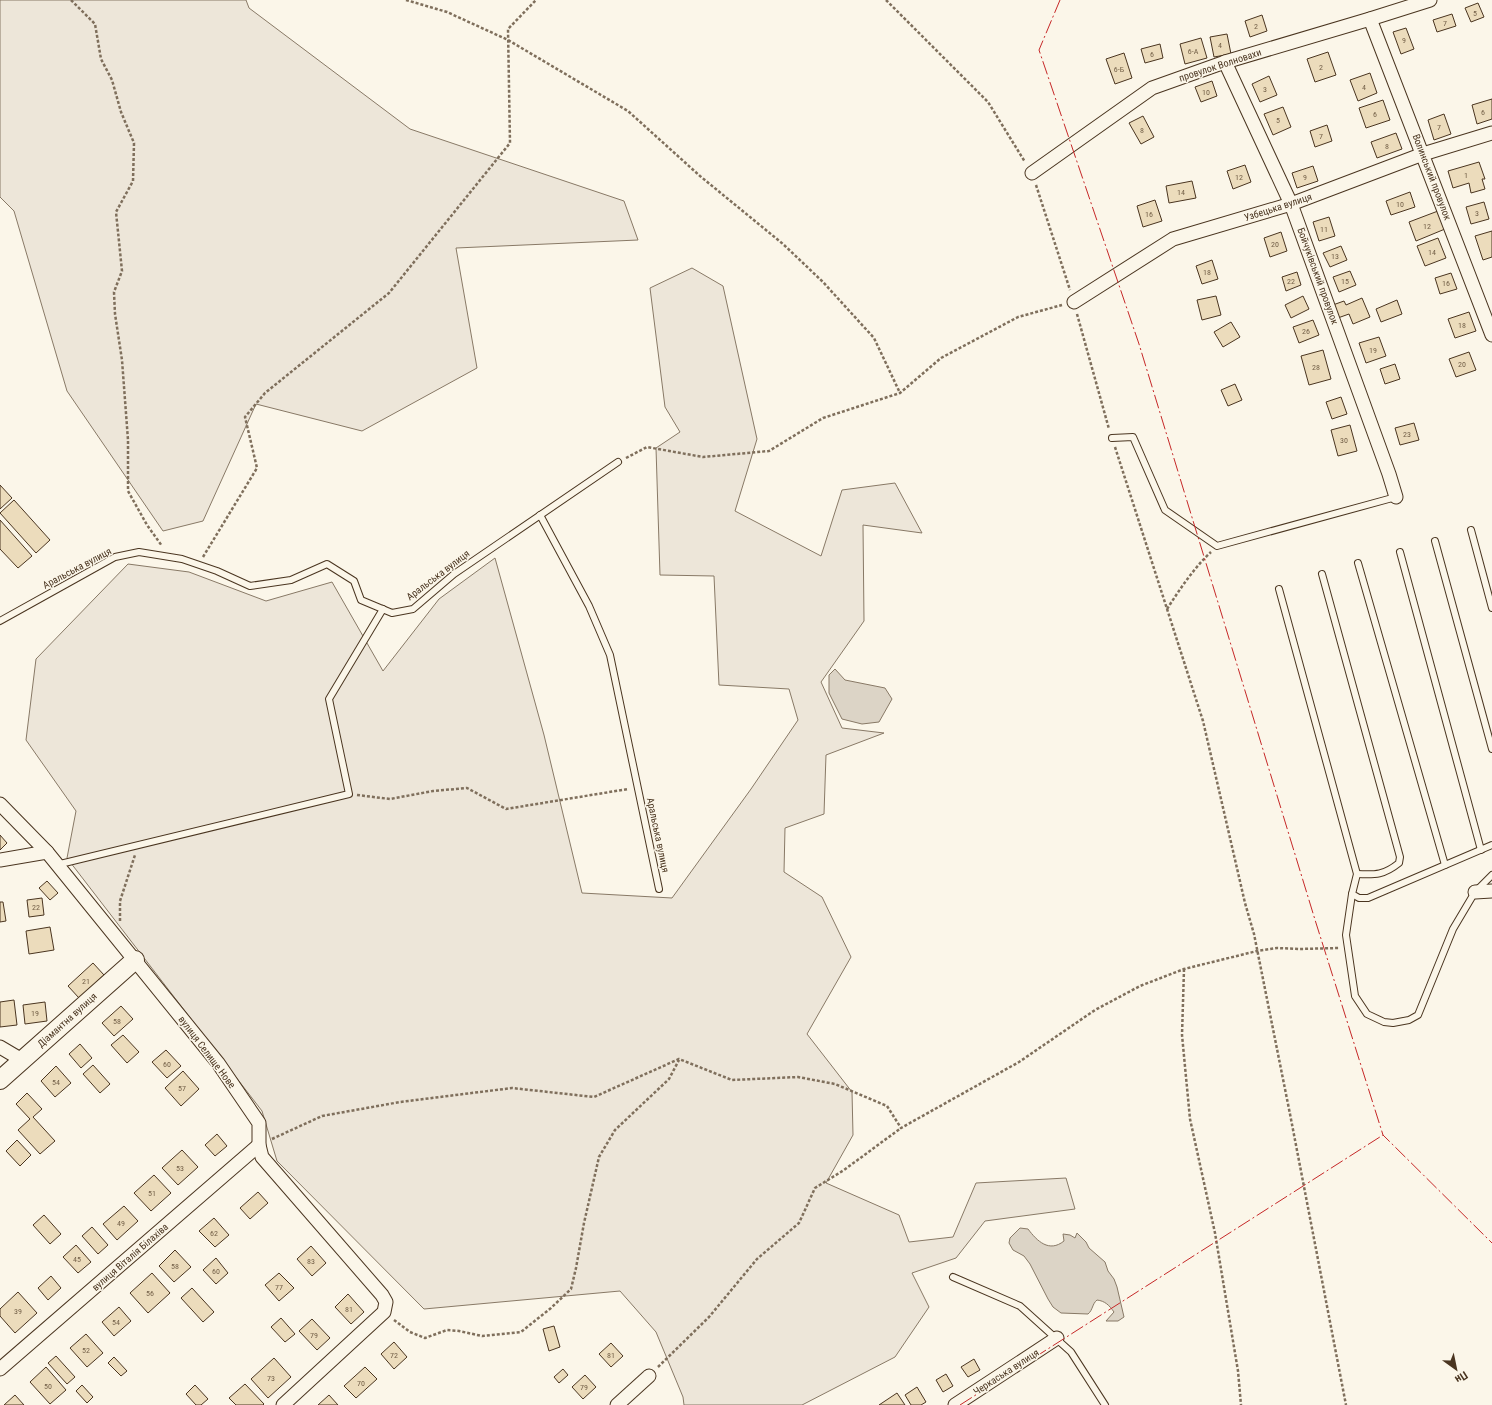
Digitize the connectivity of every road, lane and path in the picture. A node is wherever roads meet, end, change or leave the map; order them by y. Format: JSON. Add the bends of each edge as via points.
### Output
{"nodes":[{"id":1,"x":71,"y":0,"type":"edge"},
{"id":2,"x":406,"y":0,"type":"edge"},
{"id":3,"x":536,"y":0,"type":"edge"},
{"id":4,"x":886,"y":0,"type":"edge"},
{"id":5,"x":1430,"y":0,"type":"edge"},
{"id":6,"x":1370,"y":19,"type":"junction"},
{"id":7,"x":508,"y":40,"type":"junction"},
{"id":8,"x":1225,"y":62,"type":"junction"},
{"id":9,"x":1492,"y":132,"type":"edge"},
{"id":10,"x":1423,"y":154,"type":"junction"},
{"id":11,"x":1032,"y":173,"type":"junction"},
{"id":12,"x":1291,"y":204,"type":"junction"},
{"id":13,"x":1074,"y":302,"type":"junction"},
{"id":14,"x":1492,"y":335,"type":"edge"},
{"id":15,"x":900,"y":393,"type":"junction"},
{"id":16,"x":1112,"y":438,"type":"junction"},
{"id":17,"x":618,"y":462,"type":"joint"},
{"id":18,"x":1396,"y":496,"type":"joint"},
{"id":19,"x":540,"y":515,"type":"junction"},
{"id":20,"x":1471,"y":530,"type":"dead end"},
{"id":21,"x":1435,"y":541,"type":"dead end"},
{"id":22,"x":1217,"y":546,"type":"junction"},
{"id":23,"x":1400,"y":552,"type":"dead end"},
{"id":24,"x":170,"y":557,"type":"junction"},
{"id":25,"x":1358,"y":563,"type":"dead end"},
{"id":26,"x":198,"y":565,"type":"junction"},
{"id":27,"x":1322,"y":574,"type":"dead end"},
{"id":28,"x":1279,"y":589,"type":"dead end"},
{"id":29,"x":1492,"y":608,"type":"edge"},
{"id":30,"x":383,"y":609,"type":"junction"},
{"id":31,"x":1167,"y":609,"type":"junction"},
{"id":32,"x":0,"y":622,"type":"edge"},
{"id":33,"x":1492,"y":749,"type":"edge"},
{"id":34,"x":638,"y":788,"type":"junction"},
{"id":35,"x":349,"y":794,"type":"junction"},
{"id":36,"x":0,"y":804,"type":"edge"},
{"id":37,"x":138,"y":845,"type":"junction"},
{"id":38,"x":1492,"y":845,"type":"edge"},
{"id":39,"x":1480,"y":850,"type":"junction"},
{"id":40,"x":46,"y":852,"type":"junction"},
{"id":41,"x":0,"y":860,"type":"edge"},
{"id":42,"x":56,"y":865,"type":"junction"},
{"id":43,"x":1445,"y":865,"type":"junction"},
{"id":44,"x":1357,"y":874,"type":"junction"},
{"id":45,"x":1492,"y":875,"type":"edge"},
{"id":46,"x":659,"y":889,"type":"dead end"},
{"id":47,"x":1492,"y":890,"type":"edge"},
{"id":48,"x":1475,"y":892,"type":"junction"},
{"id":49,"x":1352,"y":894,"type":"junction"},
{"id":50,"x":120,"y":942,"type":"junction"},
{"id":51,"x":1347,"y":948,"type":"junction"},
{"id":52,"x":1257,"y":951,"type":"junction"},
{"id":53,"x":135,"y":960,"type":"junction"},
{"id":54,"x":1184,"y":969,"type":"junction"},
{"id":55,"x":0,"y":1046,"type":"edge"},
{"id":56,"x":679,"y":1059,"type":"junction"},
{"id":57,"x":22,"y":1060,"type":"junction"},
{"id":58,"x":0,"y":1080,"type":"edge"},
{"id":59,"x":901,"y":1128,"type":"junction"},
{"id":60,"x":259,"y":1145,"type":"junction"},
{"id":61,"x":953,"y":1277,"type":"dead end"},
{"id":62,"x":384,"y":1312,"type":"junction"},
{"id":63,"x":1057,"y":1338,"type":"junction"},
{"id":64,"x":0,"y":1369,"type":"edge"},
{"id":65,"x":649,"y":1376,"type":"joint"},
{"id":66,"x":283,"y":1405,"type":"edge"},
{"id":67,"x":617,"y":1405,"type":"edge"},
{"id":68,"x":955,"y":1405,"type":"edge"},
{"id":69,"x":1106,"y":1405,"type":"edge"},
{"id":70,"x":1241,"y":1405,"type":"edge"},
{"id":71,"x":1346,"y":1405,"type":"edge"}],
"edges":[{"from":1,"to":24,"type":"path","via":[[95,24],[101,59],[112,80],[134,143],[133,181],[116,212],[122,271],[114,292],[128,440],[128,491],[147,525]]},
{"from":2,"to":7,"type":"path","via":[[447,12]]},
{"from":3,"to":7,"type":"path","via":[[508,29]]},
{"from":4,"to":11,"type":"path","via":[[988,102]]},
{"from":5,"to":6,"type":"street","name":"провулок Волновахи"},
{"from":6,"to":8,"type":"street","name":"провулок Волновахи"},
{"from":6,"to":10,"type":"street","name":"Волинський провулок"},
{"from":7,"to":15,"type":"path","via":[[628,111],[700,176],[783,244],[823,282],[874,338]]},
{"from":7,"to":26,"type":"path","via":[[510,143],[389,293],[265,393],[245,417],[257,468]]},
{"from":8,"to":11,"type":"street","name":"провулок Волновахи","via":[[1152,88]]},
{"from":8,"to":12,"type":"street","name":"Бойчуківський провулок"},
{"from":9,"to":10,"type":"street","name":"Узбецька вулиця"},
{"from":10,"to":12,"type":"street","name":"Узбецька вулиця"},
{"from":10,"to":14,"type":"street","name":"Волинський провулок"},
{"from":11,"to":13,"type":"path"},
{"from":12,"to":13,"type":"street","name":"Узбецька вулиця","via":[[1174,239]]},
{"from":12,"to":18,"type":"street","name":"Бойчуківський провулок"},
{"from":13,"to":15,"type":"path","via":[[1018,317],[941,358]]},
{"from":13,"to":16,"type":"path"},
{"from":15,"to":17,"type":"path","via":[[823,418],[769,451],[703,457],[647,447]]},
{"from":16,"to":22,"type":"lane","via":[[1133,437],[1165,510]]},
{"from":16,"to":31,"type":"path"},
{"from":17,"to":19,"type":"lane","name":"Аральська вулиця"},
{"from":18,"to":22,"type":"lane"},
{"from":19,"to":30,"type":"lane","name":"Аральська вулиця","via":[[454,574],[413,609],[392,612]]},
{"from":19,"to":34,"type":"lane","name":"Аральська вулиця","via":[[589,606],[610,655]]},
{"from":20,"to":29,"type":"lane"},
{"from":21,"to":33,"type":"lane"},
{"from":22,"to":31,"type":"path","via":[[1199,563]]},
{"from":23,"to":39,"type":"lane"},
{"from":24,"to":26,"type":"lane","name":"Аральська вулиця"},
{"from":24,"to":32,"type":"lane","name":"Аральська вулиця","via":[[139,552],[115,557]]},
{"from":25,"to":43,"type":"lane"},
{"from":26,"to":30,"type":"lane","name":"Аральська вулиця","via":[[250,586],[291,580],[327,564],[354,581],[361,600]]},
{"from":27,"to":44,"type":"lane","via":[[1400,857],[1399,863],[1393,868],[1377,875]]},
{"from":28,"to":44,"type":"lane"},
{"from":30,"to":35,"type":"lane","via":[[329,699]]},
{"from":31,"to":52,"type":"path","via":[[1203,720]]},
{"from":34,"to":35,"type":"path","via":[[506,809],[467,788],[390,799]]},
{"from":34,"to":46,"type":"lane","name":"Аральська вулиця"},
{"from":35,"to":37,"type":"lane"},
{"from":36,"to":40,"type":"street","name":"вулиця Селище Нове"},
{"from":37,"to":42,"type":"lane"},
{"from":37,"to":50,"type":"path","via":[[120,901]]},
{"from":38,"to":39,"type":"lane"},
{"from":39,"to":43,"type":"lane"},
{"from":40,"to":41,"type":"street"},
{"from":40,"to":42,"type":"street","name":"вулиця Селище Нове"},
{"from":42,"to":50,"type":"street","name":"вулиця Селище Нове"},
{"from":43,"to":49,"type":"lane","via":[[1368,898],[1359,898]]},
{"from":44,"to":49,"type":"lane"},
{"from":45,"to":48,"type":"lane"},
{"from":47,"to":48,"type":"street"},
{"from":48,"to":51,"type":"lane","via":[[1454,930],[1418,1014],[1409,1020],[1384,1022],[1367,1014],[1355,996]]},
{"from":49,"to":51,"type":"lane","via":[[1346,935]]},
{"from":50,"to":53,"type":"street","name":"вулиця Селище Нове"},
{"from":51,"to":52,"type":"path","via":[[1277,948]]},
{"from":52,"to":54,"type":"path"},
{"from":52,"to":71,"type":"path"},
{"from":53,"to":57,"type":"street","name":"Діамантна вулиця"},
{"from":53,"to":60,"type":"street","name":"вулиця Селище Нове","via":[[218,1063],[255,1117],[259,1124]]},
{"from":54,"to":59,"type":"path","via":[[1140,986],[1095,1010],[1018,1062]]},
{"from":54,"to":70,"type":"path","via":[[1182,1035],[1190,1119],[1215,1232],[1238,1371]]},
{"from":55,"to":57,"type":"street"},
{"from":56,"to":59,"type":"path","via":[[732,1080],[798,1077],[835,1084],[887,1106]]},
{"from":56,"to":60,"type":"path","via":[[594,1097],[512,1088],[400,1102],[322,1116]]},
{"from":56,"to":62,"type":"path","via":[[669,1080],[615,1130],[599,1157],[572,1289],[551,1308],[521,1332],[482,1336],[459,1330],[447,1330],[425,1338],[410,1332]]},
{"from":57,"to":58,"type":"street","name":"Діамантна вулиця"},
{"from":59,"to":65,"type":"path","via":[[815,1188],[799,1223],[757,1259],[709,1317]]},
{"from":60,"to":62,"type":"street","name":"вулиця Селище Нове","via":[[262,1157],[382,1295],[386,1302]]},
{"from":60,"to":64,"type":"street","name":"вулиця Віталія Білахіва"},
{"from":61,"to":63,"type":"lane","via":[[1020,1306]]},
{"from":62,"to":66,"type":"street"},
{"from":63,"to":68,"type":"street","name":"Черкаська вулиця"},
{"from":63,"to":69,"type":"lane","via":[[1071,1352]]},
{"from":65,"to":67,"type":"street"}]}
